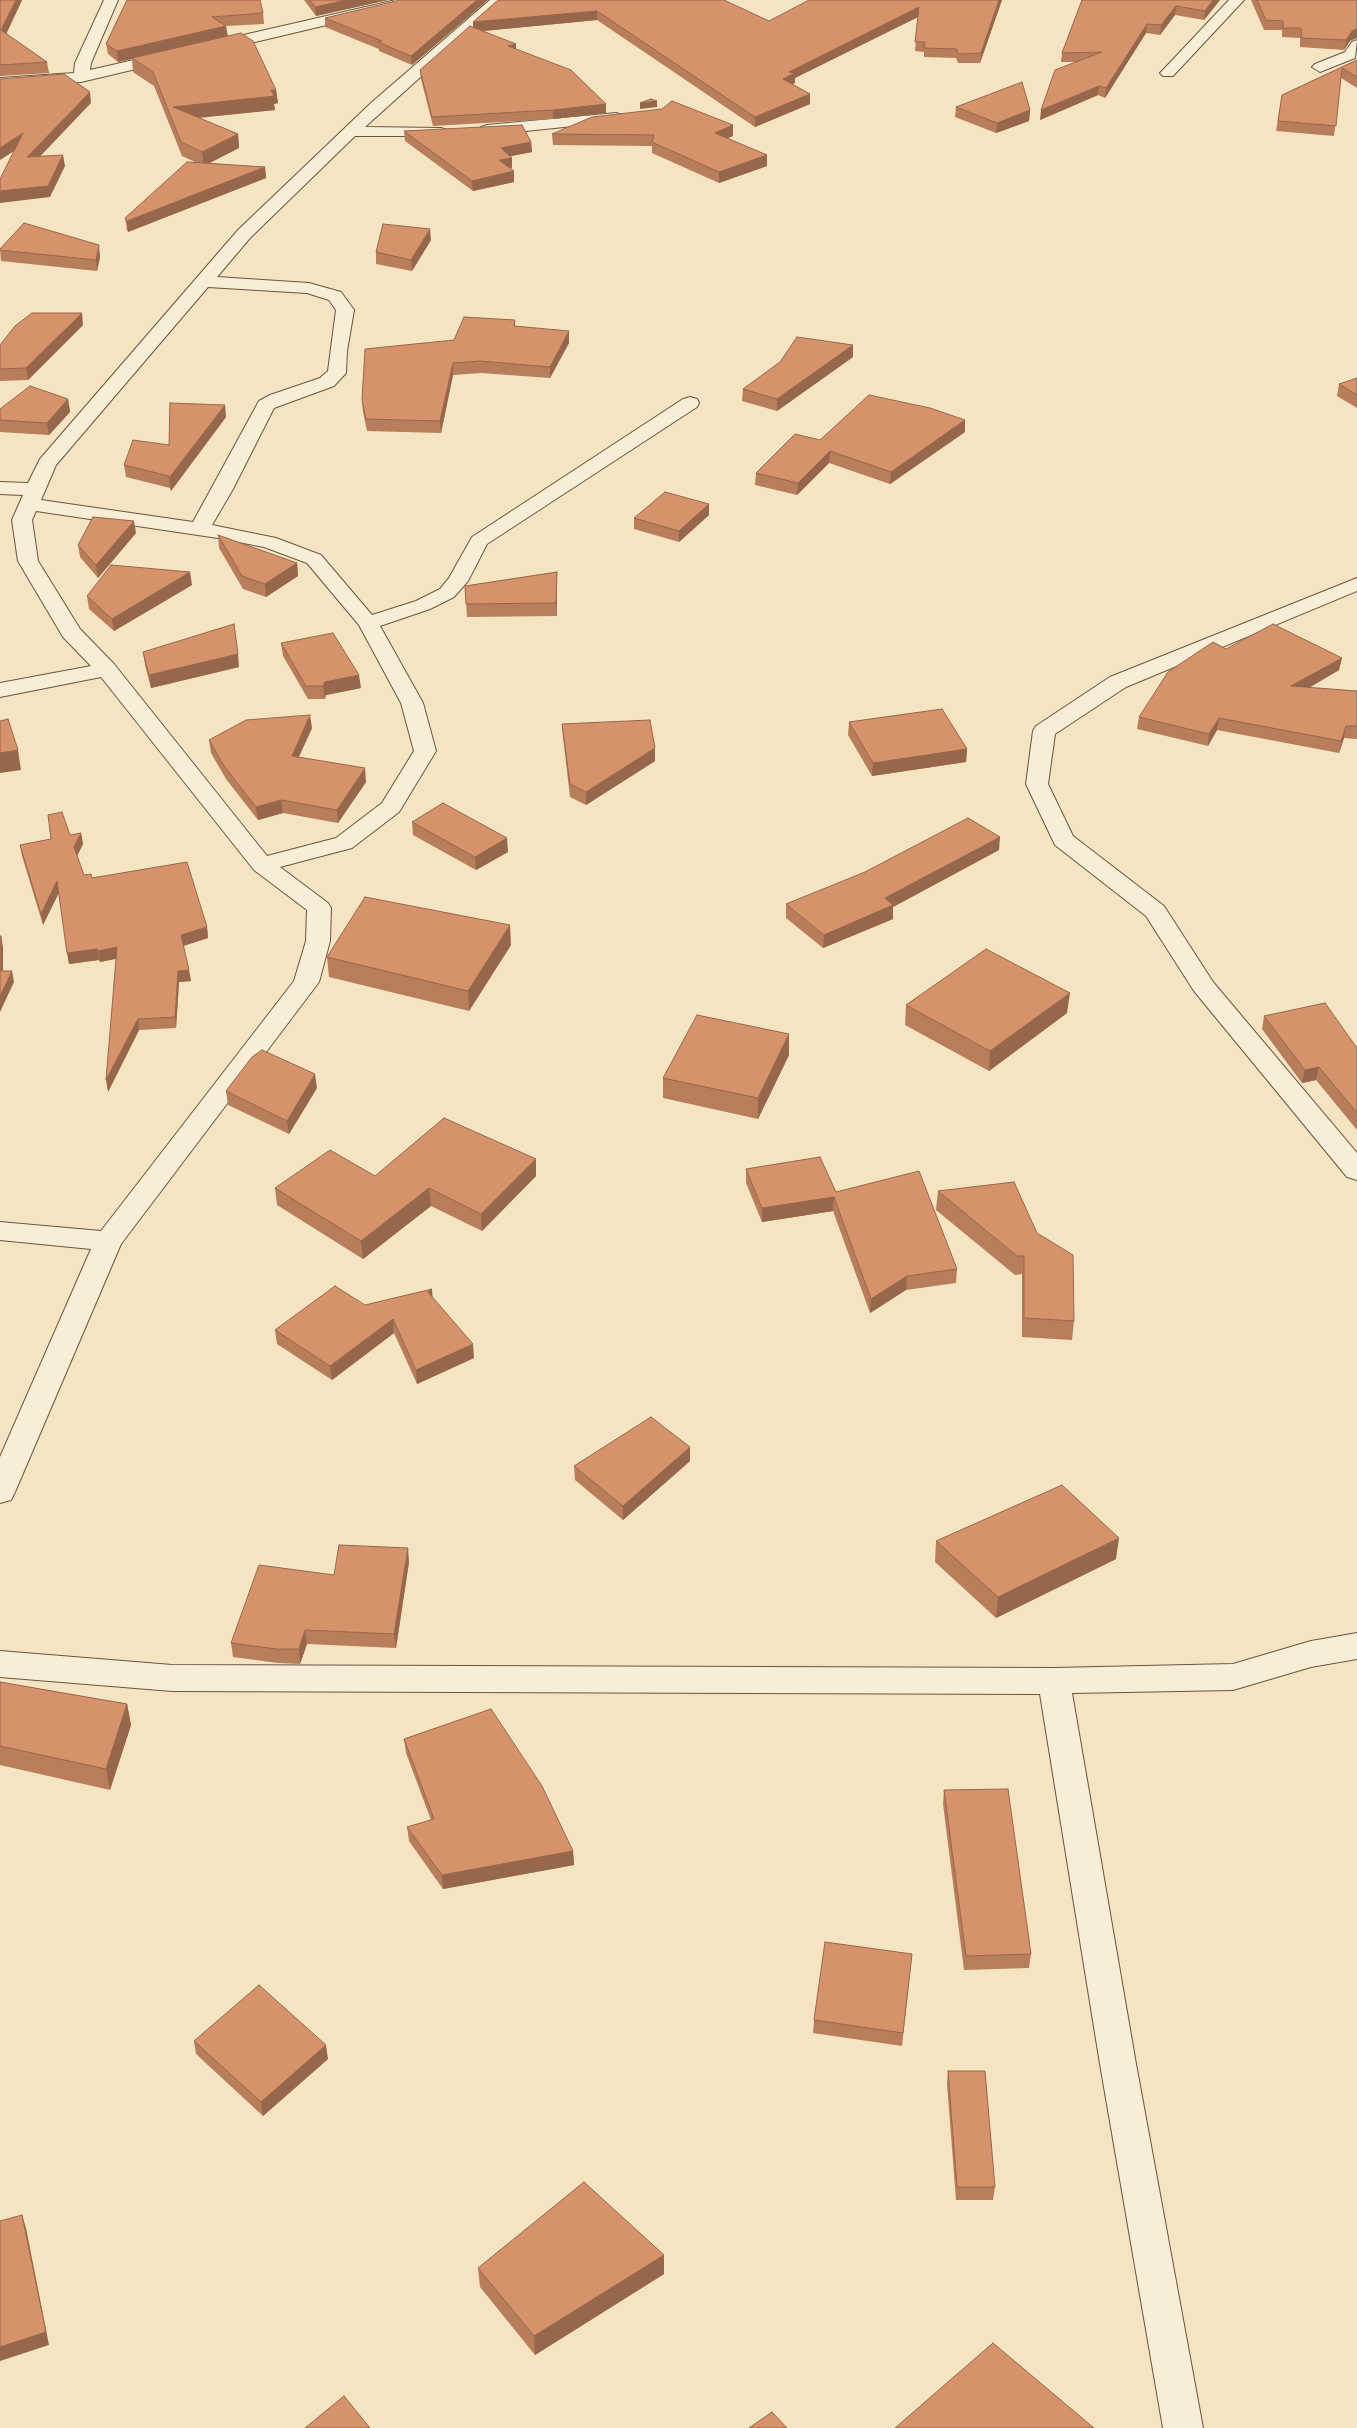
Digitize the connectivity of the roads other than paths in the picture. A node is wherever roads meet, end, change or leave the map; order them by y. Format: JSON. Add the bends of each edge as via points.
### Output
{"nodes":[{"id":1,"x":111,"y":0,"type":"edge"},
{"id":2,"x":415,"y":0,"type":"edge"},
{"id":3,"x":499,"y":0,"type":"edge"},
{"id":4,"x":1237,"y":0,"type":"edge"},
{"id":5,"x":1357,"y":44,"type":"edge"},
{"id":6,"x":201,"y":50,"type":"edge"},
{"id":7,"x":182,"y":54,"type":"edge"},
{"id":8,"x":1320,"y":68,"type":"dead end"},
{"id":9,"x":1168,"y":73,"type":"dead end"},
{"id":10,"x":82,"y":77,"type":"junction"},
{"id":11,"x":0,"y":83,"type":"edge"},
{"id":12,"x":635,"y":116,"type":"edge"},
{"id":13,"x":475,"y":131,"type":"edge"},
{"id":14,"x":350,"y":132,"type":"junction"},
{"id":15,"x":455,"y":133,"type":"edge"},
{"id":16,"x":204,"y":280,"type":"junction"},
{"id":17,"x":690,"y":402,"type":"dead end"},
{"id":18,"x":0,"y":488,"type":"edge"},
{"id":19,"x":32,"y":497,"type":"junction"},
{"id":20,"x":199,"y":529,"type":"junction"},
{"id":21,"x":1357,"y":584,"type":"edge"},
{"id":22,"x":368,"y":623,"type":"junction"},
{"id":23,"x":106,"y":669,"type":"junction"},
{"id":24,"x":0,"y":690,"type":"edge"},
{"id":25,"x":262,"y":865,"type":"junction"},
{"id":26,"x":1357,"y":1171,"type":"edge"},
{"id":27,"x":0,"y":1231,"type":"edge"},
{"id":28,"x":108,"y":1241,"type":"junction"},
{"id":29,"x":0,"y":1492,"type":"edge"},
{"id":30,"x":1357,"y":1646,"type":"edge"},
{"id":31,"x":0,"y":1664,"type":"edge"},
{"id":32,"x":1054,"y":1680,"type":"junction"},
{"id":33,"x":1183,"y":2428,"type":"edge"}],
"edges":[{"from":1,"to":10,"type":"street","via":[[83,63]]},
{"from":2,"to":6,"type":"street"},
{"from":3,"to":14,"type":"street"},
{"from":4,"to":9,"type":"street"},
{"from":5,"to":8,"type":"street","via":[[1350,55]]},
{"from":7,"to":10,"type":"street"},
{"from":10,"to":11,"type":"street"},
{"from":12,"to":13,"type":"street"},
{"from":14,"to":15,"type":"street"},
{"from":14,"to":16,"type":"street","via":[[244,234]]},
{"from":16,"to":19,"type":"street","via":[[47,463]]},
{"from":16,"to":20,"type":"street","via":[[309,288],[335,296],[346,310],[337,373],[327,382],[266,405]]},
{"from":17,"to":22,"type":"street","via":[[479,541],[458,581],[447,593],[423,605]]},
{"from":18,"to":19,"type":"street"},
{"from":19,"to":20,"type":"street"},
{"from":19,"to":23,"type":"street","via":[[22,520],[28,561],[71,632]]},
{"from":20,"to":22,"type":"street","via":[[269,542],[314,559]]},
{"from":21,"to":26,"type":"street","via":[[1118,682],[1044,731],[1037,784],[1063,840],[1155,911],[1203,986]]},
{"from":22,"to":25,"type":"street","via":[[412,703],[425,752],[391,807],[344,844]]},
{"from":23,"to":24,"type":"street"},
{"from":23,"to":25,"type":"street"},
{"from":25,"to":28,"type":"street","via":[[319,908],[318,941],[306,982]]},
{"from":27,"to":28,"type":"street"},
{"from":28,"to":29,"type":"street"},
{"from":30,"to":32,"type":"street","via":[[1312,1654],[1233,1677]]},
{"from":31,"to":32,"type":"street","via":[[172,1678]]},
{"from":32,"to":33,"type":"street"}]}
